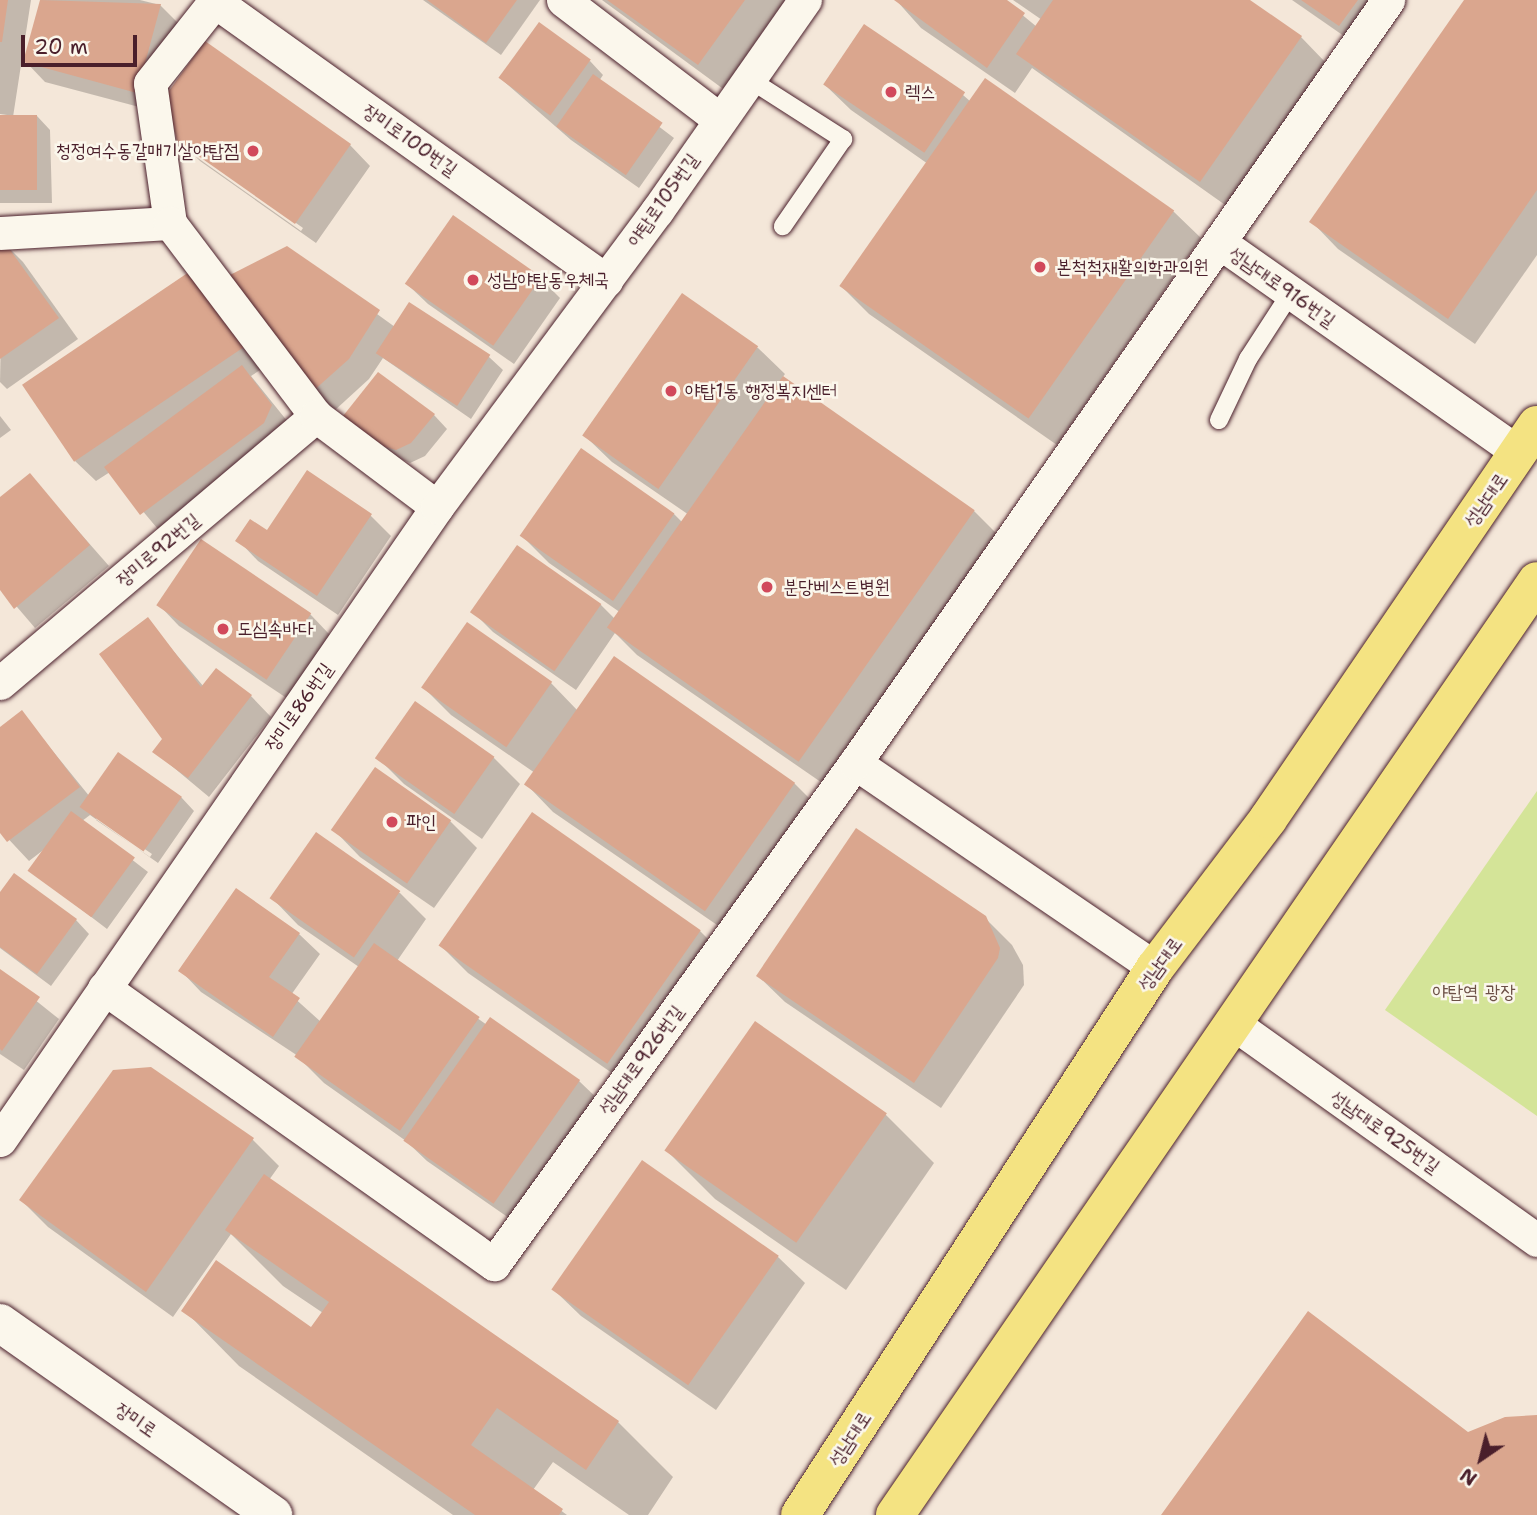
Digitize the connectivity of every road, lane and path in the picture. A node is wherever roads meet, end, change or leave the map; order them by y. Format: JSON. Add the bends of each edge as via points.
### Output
{"nodes":[{"id":1,"x":563,"y":0,"type":"edge"},
{"id":2,"x":805,"y":0,"type":"edge"},
{"id":3,"x":1388,"y":0,"type":"edge"},
{"id":4,"x":214,"y":1,"type":"edge"},
{"id":5,"x":749,"y":79,"type":"junction"},
{"id":6,"x":719,"y":119,"type":"junction"},
{"id":7,"x":170,"y":223,"type":"junction"},
{"id":8,"x":783,"y":226,"type":"dead end"},
{"id":9,"x":0,"y":233,"type":"edge"},
{"id":10,"x":1219,"y":243,"type":"junction"},
{"id":11,"x":606,"y":280,"type":"junction"},
{"id":12,"x":1290,"y":294,"type":"junction"},
{"id":13,"x":316,"y":416,"type":"junction"},
{"id":14,"x":1220,"y":420,"type":"dead end"},
{"id":15,"x":1528,"y":439,"type":"edge"},
{"id":16,"x":437,"y":507,"type":"junction"},
{"id":17,"x":1537,"y":581,"type":"edge"},
{"id":18,"x":0,"y":683,"type":"edge"},
{"id":19,"x":855,"y":763,"type":"junction"},
{"id":20,"x":1155,"y":968,"type":"junction"},
{"id":21,"x":104,"y":988,"type":"junction"},
{"id":22,"x":1234,"y":1024,"type":"junction"},
{"id":23,"x":0,"y":1140,"type":"edge"},
{"id":24,"x":1537,"y":1240,"type":"edge"},
{"id":25,"x":0,"y":1323,"type":"edge"},
{"id":26,"x":273,"y":1515,"type":"edge"},
{"id":27,"x":800,"y":1515,"type":"edge"},
{"id":28,"x":895,"y":1515,"type":"edge"}],
"edges":[{"from":1,"to":6,"type":"street"},
{"from":2,"to":5,"type":"street","name":"야탑로105번길"},
{"from":3,"to":10,"type":"street","name":"성남대로916번길"},
{"from":4,"to":7,"type":"street","via":[[150,83]]},
{"from":4,"to":11,"type":"street","name":"장미로100번길"},
{"from":5,"to":6,"type":"street","name":"야탑로105번길"},
{"from":5,"to":8,"type":"lane","via":[[843,139]]},
{"from":6,"to":11,"type":"street","name":"야탑로105번길"},
{"from":7,"to":9,"type":"street"},
{"from":7,"to":13,"type":"street"},
{"from":10,"to":12,"type":"street","name":"성남대로916번길"},
{"from":10,"to":19,"type":"street"},
{"from":11,"to":16,"type":"street","name":"장미로86번길"},
{"from":12,"to":14,"type":"lane","via":[[1248,359]]},
{"from":12,"to":15,"type":"street","name":"성남대로916번길"},
{"from":13,"to":16,"type":"street"},
{"from":13,"to":18,"type":"street","name":"장미로92번길"},
{"from":15,"to":20,"type":"main road","name":"성남대로","via":[[1268,819]]},
{"from":16,"to":21,"type":"street","name":"장미로86번길"},
{"from":17,"to":22,"type":"main road"},
{"from":19,"to":20,"type":"street"},
{"from":19,"to":21,"type":"street","name":"성남대로926번길","via":[[494,1264]]},
{"from":20,"to":27,"type":"main road","name":"성남대로"},
{"from":21,"to":23,"type":"street","name":"장미로86번길"},
{"from":22,"to":24,"type":"street","name":"성남대로925번길"},
{"from":22,"to":28,"type":"main road"},
{"from":25,"to":26,"type":"street","name":"장미로"}]}
